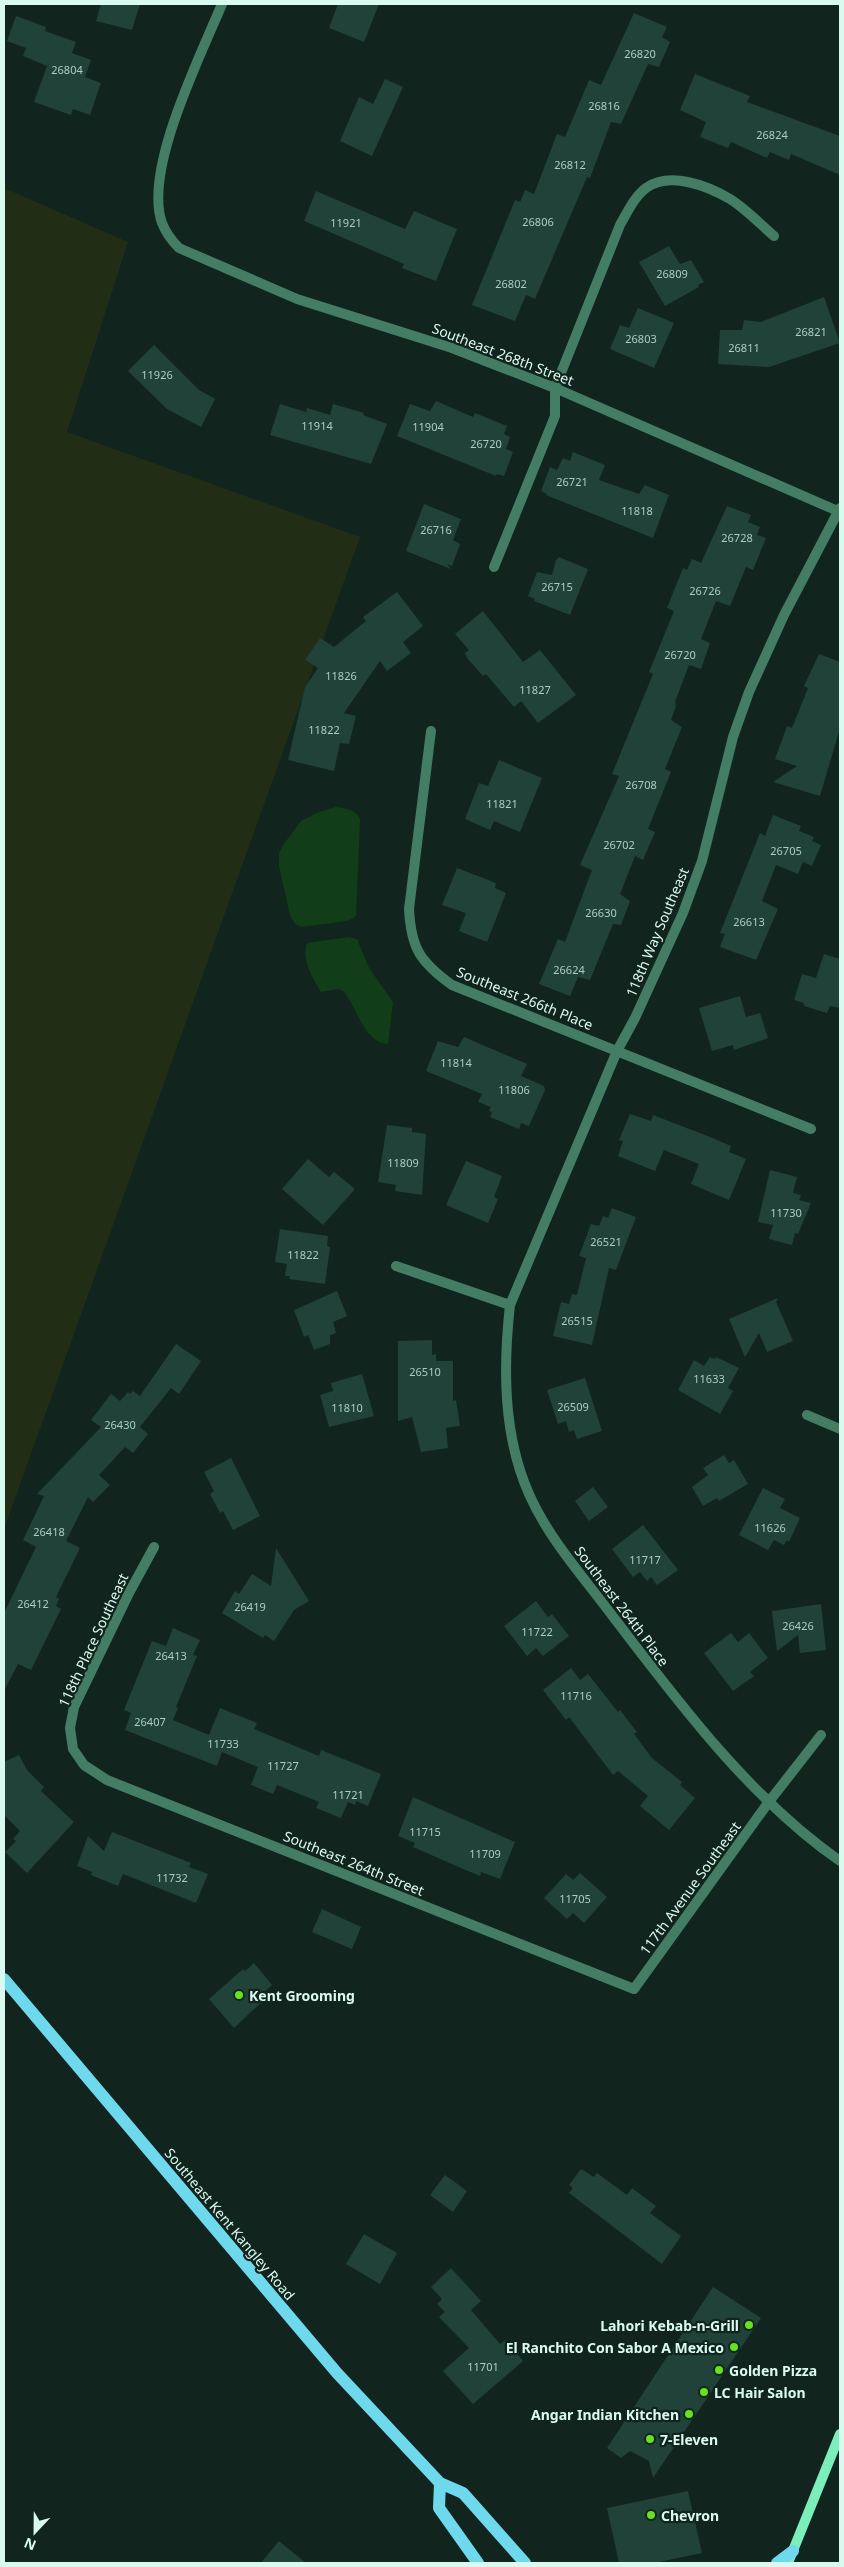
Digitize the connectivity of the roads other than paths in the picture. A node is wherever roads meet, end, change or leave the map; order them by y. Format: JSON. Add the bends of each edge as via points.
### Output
{"nodes":[{"id":1,"x":222,"y":4,"type":"edge"},
{"id":2,"x":774,"y":236,"type":"dead end"},
{"id":3,"x":555,"y":388,"type":"junction"},
{"id":4,"x":839,"y":511,"type":"edge"},
{"id":5,"x":494,"y":567,"type":"dead end"},
{"id":6,"x":431,"y":732,"type":"dead end"},
{"id":7,"x":617,"y":1051,"type":"junction"},
{"id":8,"x":811,"y":1129,"type":"dead end"},
{"id":9,"x":396,"y":1266,"type":"dead end"},
{"id":10,"x":510,"y":1305,"type":"junction"},
{"id":11,"x":807,"y":1415,"type":"dead end"},
{"id":12,"x":840,"y":1428,"type":"edge"},
{"id":13,"x":154,"y":1547,"type":"dead end"},
{"id":14,"x":821,"y":1735,"type":"dead end"},
{"id":15,"x":73,"y":1749,"type":"joint"},
{"id":16,"x":768,"y":1803,"type":"junction"},
{"id":17,"x":840,"y":1861,"type":"edge"},
{"id":18,"x":4,"y":1979,"type":"edge"},
{"id":19,"x":634,"y":1989,"type":"joint"},
{"id":20,"x":840,"y":2434,"type":"edge"},
{"id":21,"x":440,"y":2483,"type":"junction"},
{"id":22,"x":790,"y":2557,"type":"edge"},
{"id":23,"x":478,"y":2563,"type":"edge"},
{"id":24,"x":525,"y":2563,"type":"edge"},
{"id":25,"x":777,"y":2563,"type":"edge"}],
"edges":[{"from":1,"to":3,"type":"street","name":"Southeast 268th Street","via":[[175,122],[161,167],[158,202],[169,237],[179,248],[297,299],[452,348]]},
{"from":2,"to":3,"type":"street","via":[[730,199],[695,184],[668,181],[647,188],[620,225]]},
{"from":3,"to":4,"type":"street","name":"Southeast 268th Street"},
{"from":3,"to":5,"type":"street","via":[[555,416]]},
{"from":4,"to":7,"type":"street","name":"118th Way Southeast","via":[[784,614],[749,692],[733,737],[702,861],[683,913]]},
{"from":6,"to":7,"type":"street","name":"Southeast 266th Place","via":[[409,909],[410,936],[421,956],[452,985]]},
{"from":7,"to":8,"type":"street","name":"Southeast 266th Place"},
{"from":7,"to":10,"type":"street","name":"118th Way Southeast"},
{"from":9,"to":10,"type":"street"},
{"from":10,"to":16,"type":"street","name":"Southeast 264th Place","via":[[506,1389],[512,1442],[529,1494],[556,1540],[664,1683]]},
{"from":11,"to":12,"type":"street"},
{"from":13,"to":15,"type":"street","name":"118th Place Southeast","via":[[128,1593],[74,1707],[70,1728]]},
{"from":14,"to":16,"type":"street","name":"117th Avenue Southeast"},
{"from":15,"to":19,"type":"street","name":"Southeast 264th Street","via":[[84,1765],[107,1780]]},
{"from":16,"to":17,"type":"street","name":"Southeast 264th Place"},
{"from":16,"to":19,"type":"street","name":"117th Avenue Southeast"},
{"from":18,"to":21,"type":"main road","name":"Southeast Kent Kangley Road","via":[[337,2373]]},
{"from":20,"to":22,"type":"main road"},
{"from":21,"to":23,"type":"main road","via":[[438,2508]]},
{"from":21,"to":24,"type":"main road","name":"Southeast Kent Kangley Road","via":[[463,2493]]},
{"from":22,"to":25,"type":"main road"}]}
